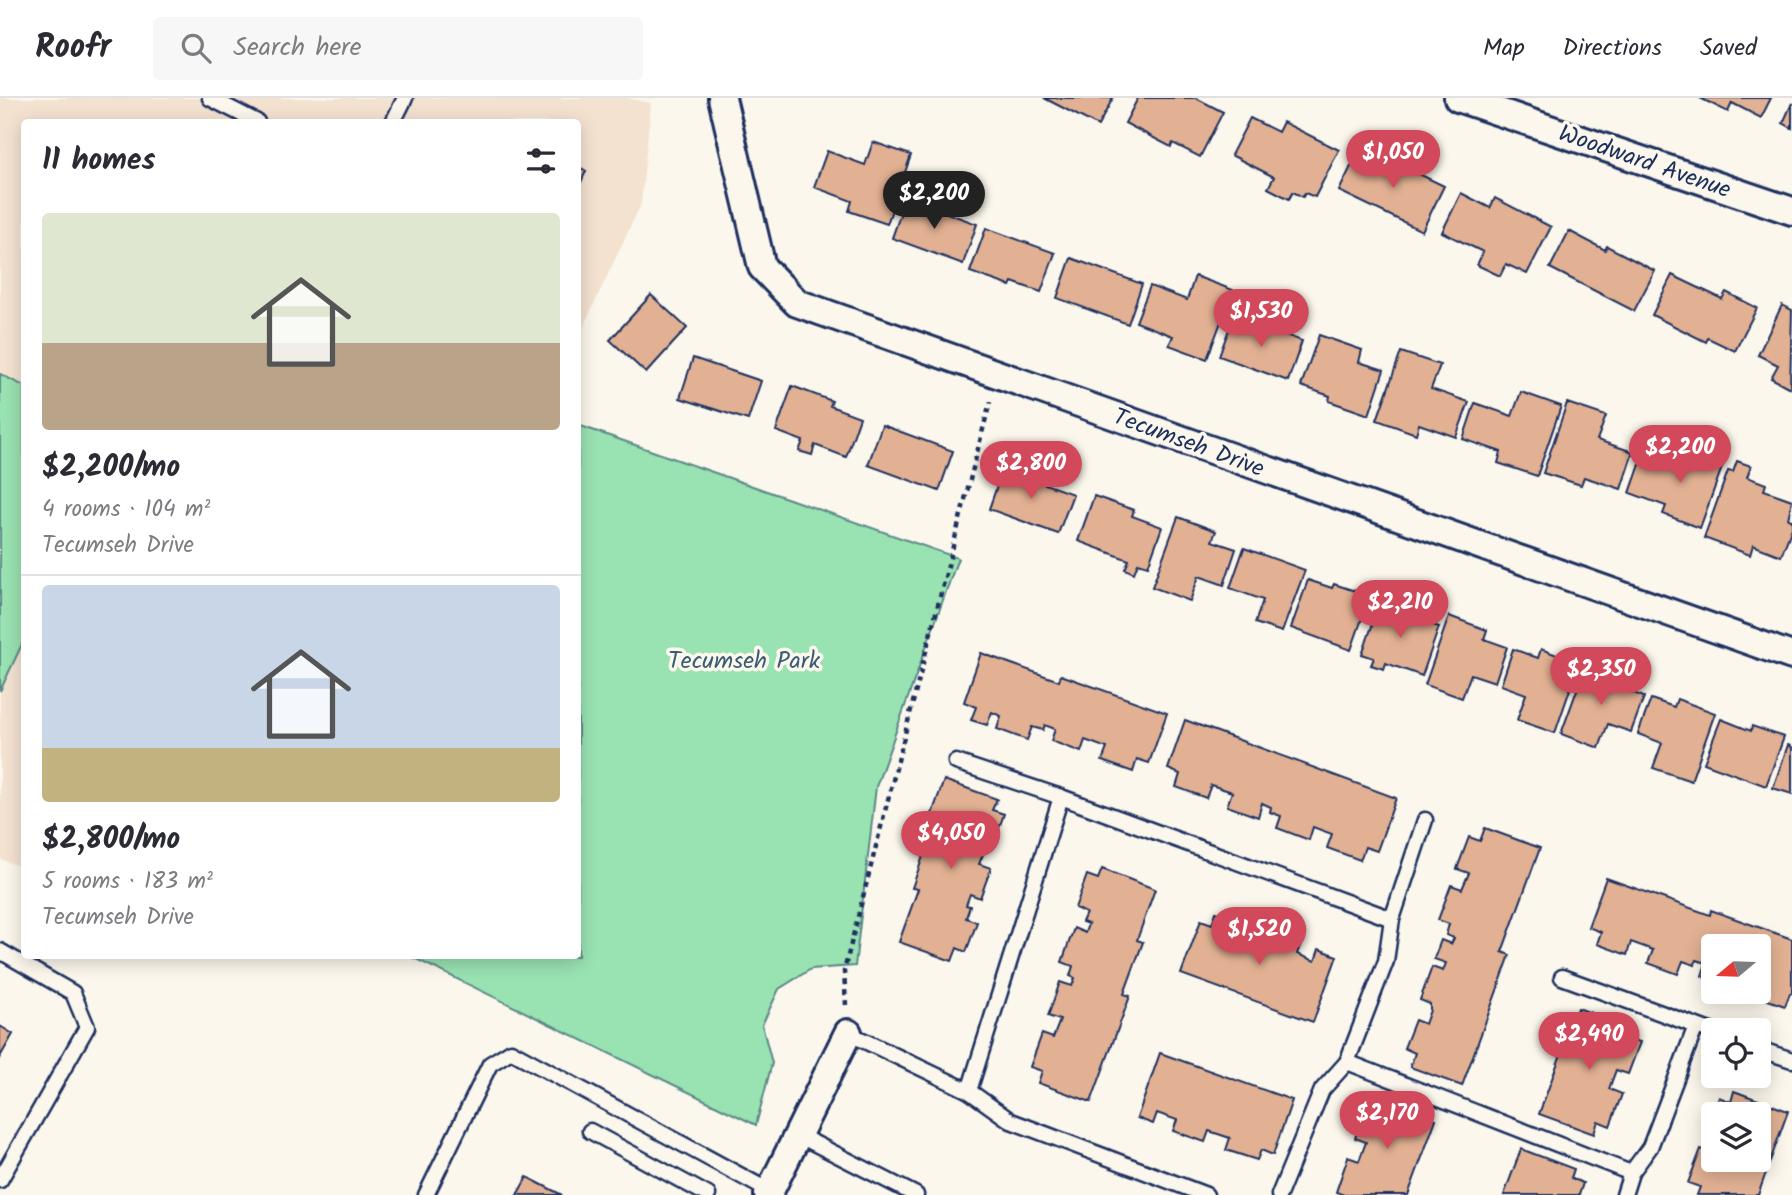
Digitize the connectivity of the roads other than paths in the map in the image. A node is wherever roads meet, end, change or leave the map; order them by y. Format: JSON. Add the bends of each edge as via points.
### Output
{"nodes":[{"id":1,"x":210,"y":98,"type":"edge"},
{"id":2,"x":405,"y":98,"type":"edge"},
{"id":3,"x":722,"y":98,"type":"edge"},
{"id":4,"x":1458,"y":98,"type":"edge"},
{"id":5,"x":251,"y":119,"type":"edge"},
{"id":6,"x":394,"y":119,"type":"edge"},
{"id":7,"x":1792,"y":211,"type":"edge"},
{"id":8,"x":1792,"y":656,"type":"edge"},
{"id":9,"x":956,"y":762,"type":"dead end"},
{"id":10,"x":1060,"y":797,"type":"junction"},
{"id":11,"x":1425,"y":820,"type":"dead end"},
{"id":12,"x":1392,"y":919,"type":"junction"},
{"id":13,"x":0,"y":951,"type":"edge"},
{"id":14,"x":1562,"y":977,"type":"dead end"},
{"id":15,"x":1696,"y":1026,"type":"junction"},
{"id":16,"x":1701,"y":1028,"type":"edge"},
{"id":17,"x":848,"y":1033,"type":"joint"},
{"id":18,"x":1771,"y":1053,"type":"edge"},
{"id":19,"x":1792,"y":1060,"type":"edge"},
{"id":20,"x":1347,"y":1062,"type":"junction"},
{"id":21,"x":969,"y":1091,"type":"junction"},
{"id":22,"x":590,"y":1131,"type":"dead end"},
{"id":23,"x":798,"y":1135,"type":"junction"},
{"id":24,"x":1631,"y":1172,"type":"junction"},
{"id":25,"x":0,"y":1181,"type":"edge"},
{"id":26,"x":769,"y":1193,"type":"edge"},
{"id":27,"x":426,"y":1195,"type":"edge"},
{"id":28,"x":708,"y":1195,"type":"edge"},
{"id":29,"x":916,"y":1195,"type":"edge"},
{"id":30,"x":1206,"y":1195,"type":"edge"},
{"id":31,"x":1279,"y":1195,"type":"edge"},
{"id":32,"x":1624,"y":1195,"type":"edge"}],
"edges":[{"from":1,"to":5,"type":"lane"},
{"from":2,"to":6,"type":"lane"},
{"from":3,"to":8,"type":"street","name":"Tecumseh Drive","via":[[762,267],[797,303]]},
{"from":4,"to":7,"type":"street","name":"Woodward Avenue"},
{"from":9,"to":10,"type":"lane"},
{"from":10,"to":12,"type":"lane"},
{"from":10,"to":21,"type":"lane"},
{"from":11,"to":12,"type":"lane"},
{"from":12,"to":20,"type":"lane","via":[[1387,961]]},
{"from":13,"to":25,"type":"lane","via":[[73,993],[87,1027]]},
{"from":14,"to":15,"type":"lane"},
{"from":15,"to":16,"type":"lane"},
{"from":15,"to":24,"type":"lane","via":[[1650,1147]]},
{"from":17,"to":21,"type":"lane"},
{"from":17,"to":23,"type":"street"},
{"from":18,"to":19,"type":"lane"},
{"from":20,"to":24,"type":"lane"},
{"from":20,"to":31,"type":"lane","via":[[1322,1090]]},
{"from":21,"to":30,"type":"lane","via":[[1011,1121]]},
{"from":22,"to":28,"type":"lane"},
{"from":23,"to":26,"type":"street"},
{"from":23,"to":29,"type":"lane"},
{"from":24,"to":32,"type":"lane"},
{"from":26,"to":27,"type":"lane","via":[[511,1051],[490,1064]]}]}
